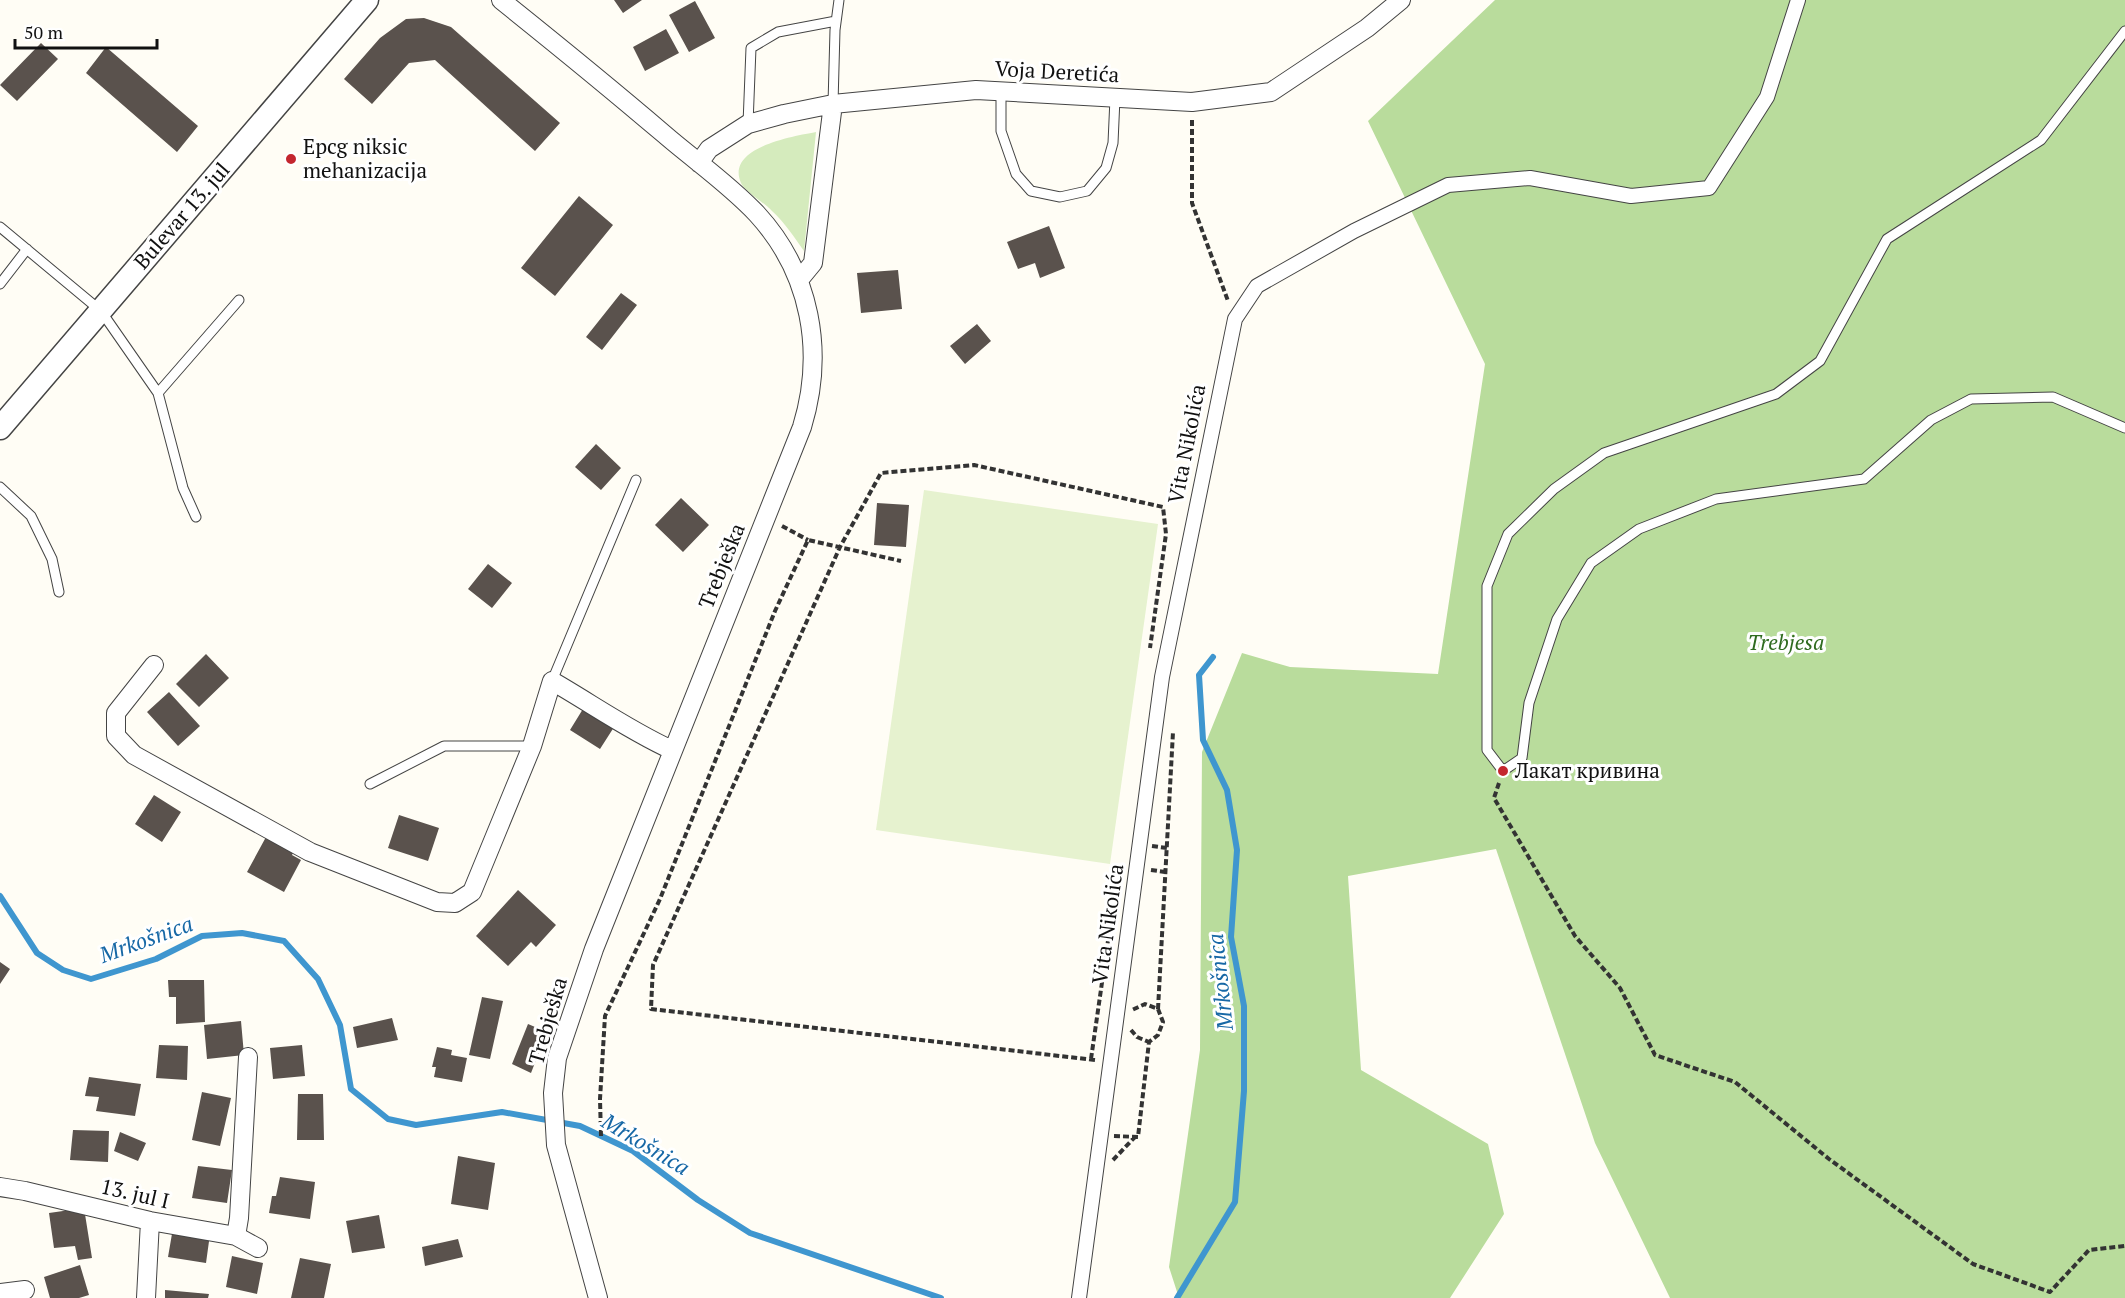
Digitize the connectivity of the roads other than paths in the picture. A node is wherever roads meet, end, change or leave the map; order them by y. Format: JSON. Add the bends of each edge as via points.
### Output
{"nodes":[{"id":1,"x":501,"y":0,"type":"edge"},
{"id":2,"x":839,"y":0,"type":"edge"},
{"id":3,"x":1401,"y":0,"type":"edge"},
{"id":4,"x":1798,"y":0,"type":"edge"},
{"id":5,"x":368,"y":2,"type":"edge"},
{"id":6,"x":836,"y":21,"type":"junction"},
{"id":7,"x":2125,"y":30,"type":"edge"},
{"id":8,"x":1001,"y":91,"type":"junction"},
{"id":9,"x":1115,"y":98,"type":"junction"},
{"id":10,"x":832,"y":104,"type":"junction"},
{"id":11,"x":748,"y":124,"type":"junction"},
{"id":12,"x":699,"y":163,"type":"junction"},
{"id":13,"x":0,"y":227,"type":"edge"},
{"id":14,"x":27,"y":249,"type":"junction"},
{"id":15,"x":799,"y":280,"type":"junction"},
{"id":16,"x":0,"y":284,"type":"edge"},
{"id":17,"x":239,"y":300,"type":"dead end"},
{"id":18,"x":101,"y":311,"type":"junction"},
{"id":19,"x":158,"y":393,"type":"junction"},
{"id":20,"x":0,"y":428,"type":"edge"},
{"id":21,"x":2125,"y":428,"type":"edge"},
{"id":22,"x":636,"y":480,"type":"dead end"},
{"id":23,"x":0,"y":487,"type":"edge"},
{"id":24,"x":196,"y":517,"type":"dead end"},
{"id":25,"x":59,"y":592,"type":"dead end"},
{"id":26,"x":154,"y":665,"type":"dead end"},
{"id":27,"x":552,"y":681,"type":"junction"},
{"id":28,"x":532,"y":746,"type":"junction"},
{"id":29,"x":672,"y":750,"type":"junction"},
{"id":30,"x":370,"y":784,"type":"dead end"},
{"id":31,"x":248,"y":1057,"type":"dead end"},
{"id":32,"x":0,"y":1187,"type":"edge"},
{"id":33,"x":150,"y":1221,"type":"junction"},
{"id":34,"x":236,"y":1236,"type":"junction"},
{"id":35,"x":258,"y":1248,"type":"dead end"},
{"id":36,"x":25,"y":1290,"type":"dead end"},
{"id":37,"x":0,"y":1293,"type":"edge"},
{"id":38,"x":1080,"y":1296,"type":"edge"},
{"id":39,"x":146,"y":1298,"type":"edge"},
{"id":40,"x":598,"y":1298,"type":"edge"}],
"edges":[{"from":1,"to":12,"type":"street","name":"Trebješka"},
{"from":2,"to":6,"type":"lane"},
{"from":3,"to":9,"type":"street","name":"Voja Deretića","via":[[1367,28],[1271,92],[1192,102]]},
{"from":4,"to":38,"type":"street","name":"Vita Nikolića","via":[[1767,97],[1709,188],[1630,196],[1530,178],[1448,185],[1354,231],[1257,286],[1235,319],[1162,677]]},
{"from":5,"to":18,"type":"street","name":"Bulevar 13. jul"},
{"from":6,"to":10,"type":"lane"},
{"from":6,"to":11,"type":"lane","via":[[778,32],[751,48]]},
{"from":7,"to":21,"type":"lane","via":[[2041,140],[1887,239],[1820,361],[1776,394],[1604,453],[1554,489],[1508,534],[1488,586],[1487,750],[1503,771],[1522,758],[1529,703],[1557,619],[1591,562],[1639,528],[1716,499],[1864,479],[1931,420],[1971,399],[2053,397]]},
{"from":8,"to":9,"type":"street","name":"Voja Deretića"},
{"from":8,"to":9,"type":"lane","via":[[1001,131],[1016,174],[1031,191],[1060,197],[1087,191],[1106,168],[1113,143]]},
{"from":8,"to":10,"type":"street","name":"Voja Deretića"},
{"from":10,"to":11,"type":"street","name":"Voja Deretića"},
{"from":10,"to":15,"type":"street","via":[[813,263]]},
{"from":11,"to":12,"type":"street","name":"Voja Deretića","via":[[709,149]]},
{"from":12,"to":15,"type":"street","name":"Trebješka","via":[[756,214],[785,252]]},
{"from":13,"to":14,"type":"lane"},
{"from":14,"to":16,"type":"lane"},
{"from":14,"to":18,"type":"lane"},
{"from":15,"to":29,"type":"street","name":"Trebješka","via":[[812,332],[814,364],[802,427]]},
{"from":17,"to":19,"type":"lane"},
{"from":18,"to":19,"type":"lane"},
{"from":18,"to":20,"type":"street","name":"Bulevar 13. jul"},
{"from":19,"to":24,"type":"lane","via":[[183,488]]},
{"from":22,"to":27,"type":"lane"},
{"from":23,"to":25,"type":"lane","via":[[31,516],[52,560]]},
{"from":26,"to":28,"type":"street","via":[[116,713],[116,736],[134,755],[310,852],[437,902],[455,903],[472,892]]},
{"from":27,"to":28,"type":"street"},
{"from":27,"to":29,"type":"street"},
{"from":28,"to":30,"type":"lane","via":[[444,746]]},
{"from":29,"to":40,"type":"street","name":"Trebješka","via":[[594,949],[557,1058],[553,1093],[556,1145]]},
{"from":31,"to":34,"type":"street"},
{"from":32,"to":33,"type":"street","name":"13. jul I"},
{"from":33,"to":34,"type":"street","name":"13. jul I"},
{"from":33,"to":39,"type":"street"},
{"from":34,"to":35,"type":"street","name":"13. jul I"},
{"from":36,"to":37,"type":"street"}]}
